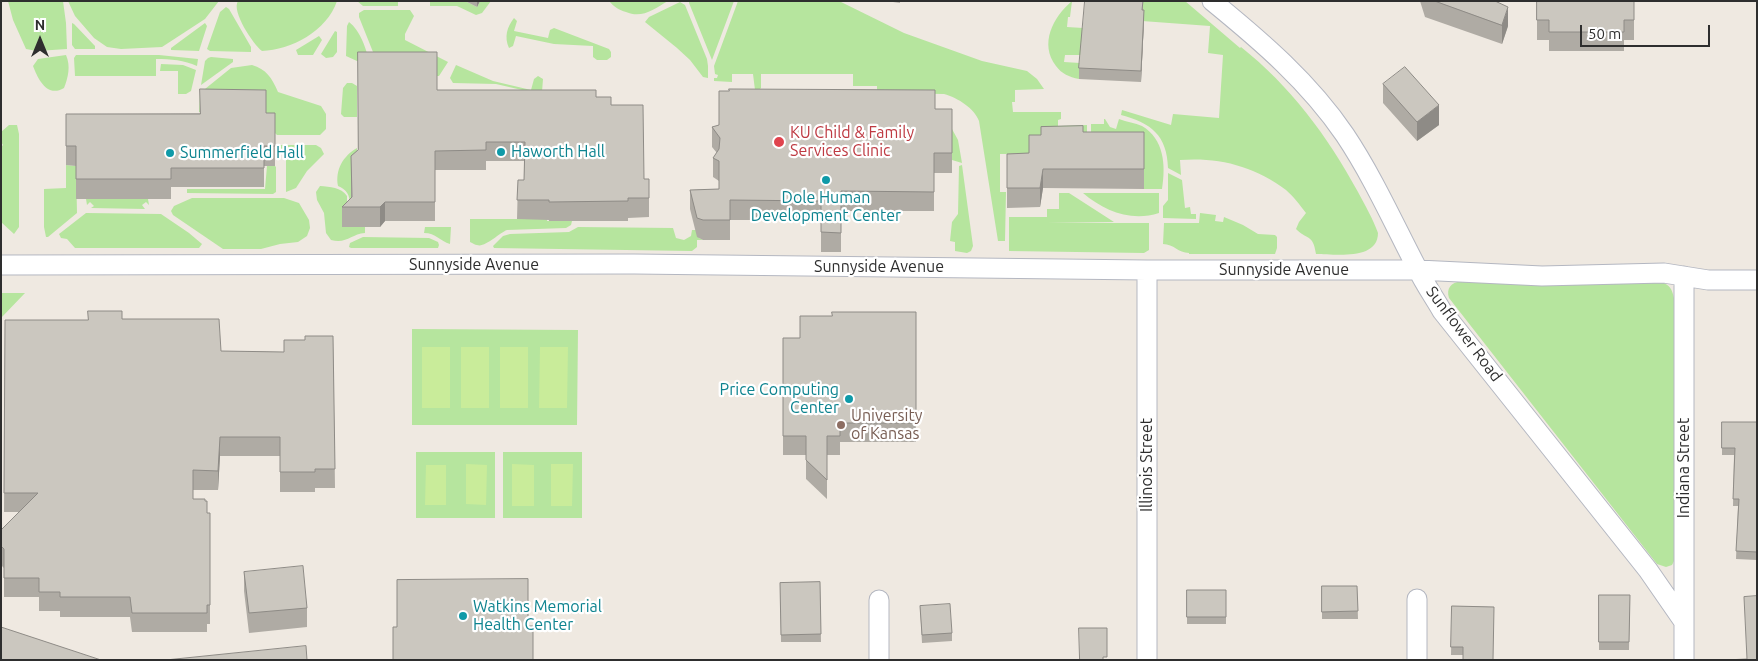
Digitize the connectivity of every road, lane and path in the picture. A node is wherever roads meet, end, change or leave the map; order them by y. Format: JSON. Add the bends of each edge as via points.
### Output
{"nodes":[{"id":1,"x":1212,"y":1,"type":"edge"},
{"id":2,"x":1,"y":265,"type":"edge"},
{"id":3,"x":1147,"y":270,"type":"junction"},
{"id":4,"x":1418,"y":270,"type":"junction"},
{"id":5,"x":1684,"y":276,"type":"junction"},
{"id":6,"x":1757,"y":280,"type":"edge"},
{"id":7,"x":1417,"y":599,"type":"dead end"},
{"id":8,"x":879,"y":600,"type":"dead end"},
{"id":9,"x":1684,"y":622,"type":"junction"},
{"id":10,"x":879,"y":660,"type":"edge"},
{"id":11,"x":1147,"y":660,"type":"edge"},
{"id":12,"x":1417,"y":660,"type":"edge"},
{"id":13,"x":1684,"y":660,"type":"edge"}],
"edges":[{"from":1,"to":4,"type":"street","name":"Sunflower Road","via":[[1260,40],[1299,77],[1323,106],[1345,135],[1374,184]]},
{"from":2,"to":3,"type":"street","name":"Sunnyside Avenue","via":[[634,264]]},
{"from":3,"to":4,"type":"street","name":"Sunnyside Avenue"},
{"from":3,"to":11,"type":"street","name":"Illinois Street"},
{"from":4,"to":5,"type":"street","name":"Sunnyside Avenue","via":[[1542,276],[1664,273]]},
{"from":4,"to":9,"type":"street","name":"Sunflower Road","via":[[1442,311],[1648,570]]},
{"from":5,"to":6,"type":"street","name":"Sunnyside Avenue","via":[[1708,280]]},
{"from":5,"to":9,"type":"street","name":"Indiana Street"},
{"from":7,"to":12,"type":"street"},
{"from":8,"to":10,"type":"street"},
{"from":9,"to":13,"type":"street","name":"Indiana Street"}]}
